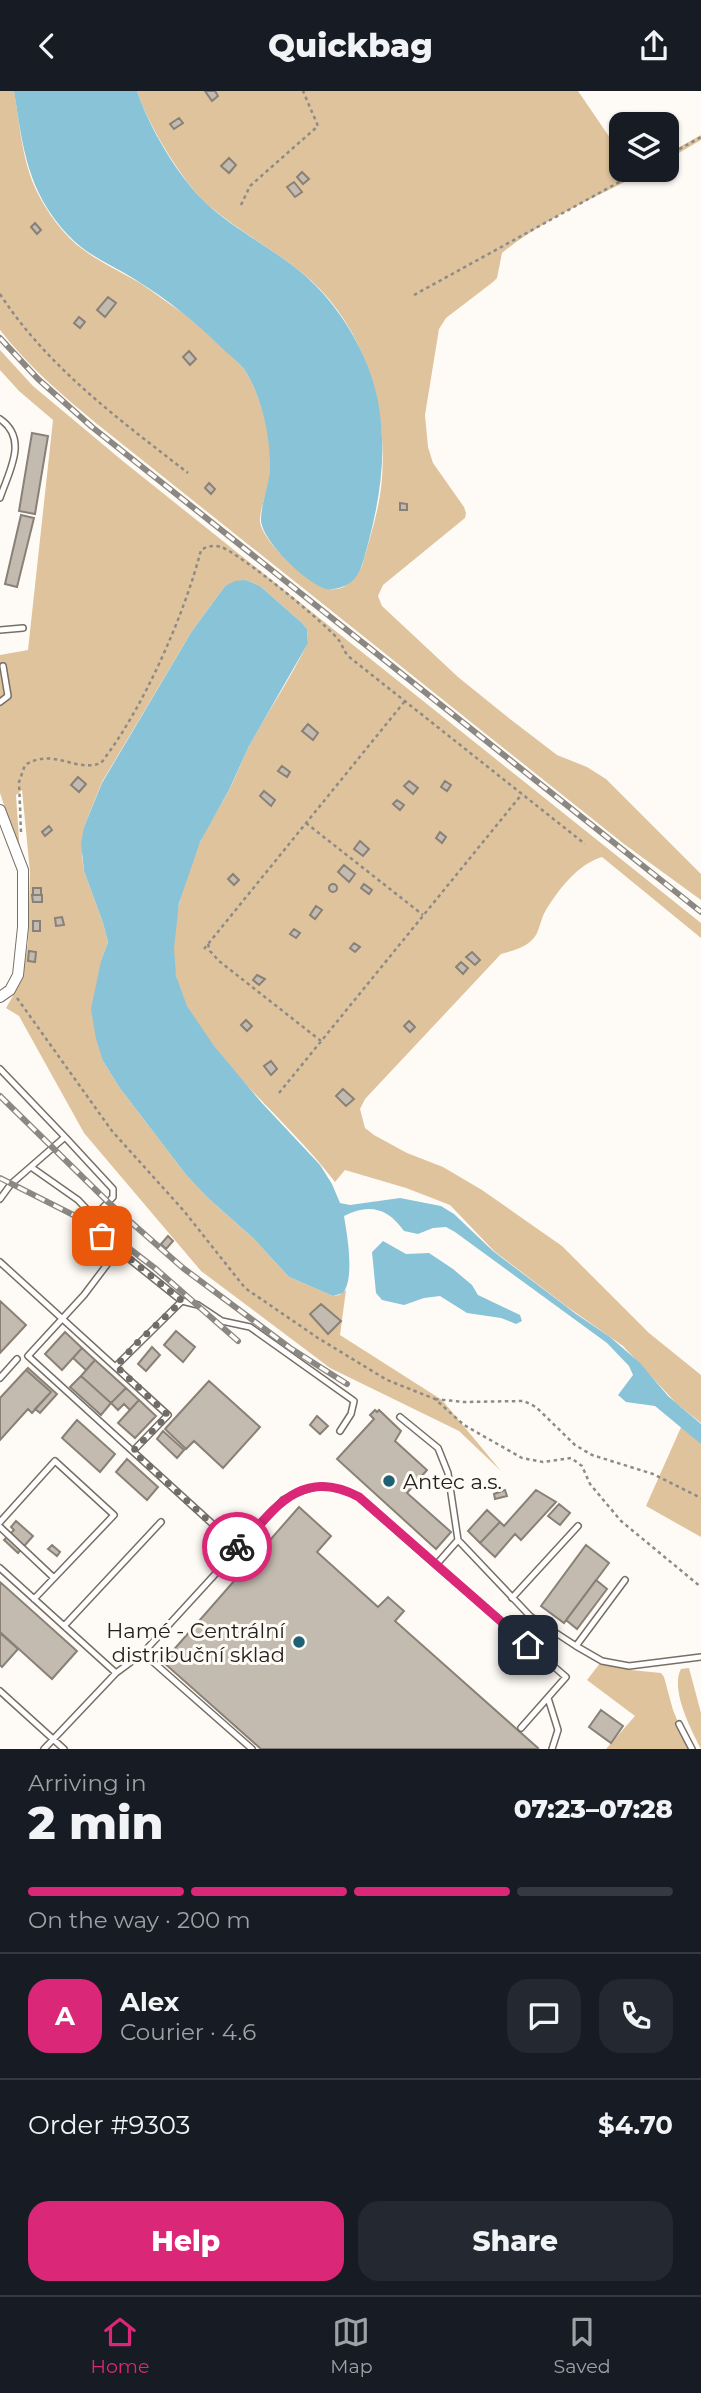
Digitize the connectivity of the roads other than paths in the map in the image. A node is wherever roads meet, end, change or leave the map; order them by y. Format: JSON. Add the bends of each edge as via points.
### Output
{"nodes":[{"id":1,"x":0,"y":419,"type":"edge"},
{"id":2,"x":0,"y":498,"type":"edge"},
{"id":3,"x":23,"y":628,"type":"dead end"},
{"id":4,"x":0,"y":630,"type":"edge"},
{"id":5,"x":3,"y":666,"type":"dead end"},
{"id":6,"x":0,"y":702,"type":"edge"},
{"id":7,"x":0,"y":810,"type":"edge"},
{"id":8,"x":0,"y":997,"type":"edge"},
{"id":9,"x":0,"y":1069,"type":"edge"},
{"id":10,"x":65,"y":1137,"type":"junction"},
{"id":11,"x":31,"y":1167,"type":"junction"},
{"id":12,"x":0,"y":1199,"type":"edge"},
{"id":13,"x":94,"y":1217,"type":"junction"},
{"id":14,"x":118,"y":1250,"type":"junction"},
{"id":15,"x":0,"y":1262,"type":"edge"},
{"id":16,"x":182,"y":1301,"type":"junction"},
{"id":17,"x":64,"y":1318,"type":"junction"},
{"id":18,"x":17,"y":1359,"type":"dead end"},
{"id":19,"x":116,"y":1366,"type":"junction"},
{"id":20,"x":0,"y":1378,"type":"edge"},
{"id":21,"x":400,"y":1417,"type":"dead end"},
{"id":22,"x":340,"y":1431,"type":"dead end"},
{"id":23,"x":133,"y":1451,"type":"junction"},
{"id":24,"x":161,"y":1522,"type":"dead end"},
{"id":25,"x":0,"y":1524,"type":"edge"},
{"id":26,"x":578,"y":1526,"type":"dead end"},
{"id":27,"x":458,"y":1540,"type":"junction"},
{"id":28,"x":239,"y":1548,"type":"junction"},
{"id":29,"x":436,"y":1565,"type":"junction"},
{"id":30,"x":0,"y":1568,"type":"edge"},
{"id":31,"x":54,"y":1578,"type":"junction"},
{"id":32,"x":625,"y":1580,"type":"dead end"},
{"id":33,"x":512,"y":1598,"type":"junction"},
{"id":34,"x":34,"y":1599,"type":"junction"},
{"id":35,"x":64,"y":1626,"type":"junction"},
{"id":36,"x":576,"y":1646,"type":"junction"},
{"id":37,"x":143,"y":1653,"type":"junction"},
{"id":38,"x":701,"y":1657,"type":"edge"},
{"id":39,"x":116,"y":1673,"type":"junction"},
{"id":40,"x":0,"y":1691,"type":"edge"},
{"id":41,"x":548,"y":1698,"type":"junction"},
{"id":42,"x":679,"y":1724,"type":"dead end"},
{"id":43,"x":521,"y":1728,"type":"dead end"},
{"id":44,"x":53,"y":1739,"type":"junction"},
{"id":45,"x":44,"y":1749,"type":"edge"},
{"id":46,"x":64,"y":1749,"type":"edge"},
{"id":47,"x":252,"y":1749,"type":"edge"},
{"id":48,"x":552,"y":1749,"type":"edge"},
{"id":49,"x":692,"y":1749,"type":"edge"}],
"edges":[{"from":1,"to":2,"type":"lane","via":[[12,429],[17,447]]},
{"from":3,"to":4,"type":"lane"},
{"from":5,"to":6,"type":"lane","via":[[8,696]]},
{"from":7,"to":8,"type":"street","via":[[23,870],[19,968],[16,981]]},
{"from":9,"to":10,"type":"lane"},
{"from":10,"to":11,"type":"lane"},
{"from":10,"to":13,"type":"lane","via":[[113,1189],[113,1197]]},
{"from":11,"to":12,"type":"lane"},
{"from":11,"to":13,"type":"lane"},
{"from":13,"to":14,"type":"lane","via":[[97,1231]]},
{"from":14,"to":16,"type":"lane"},
{"from":14,"to":17,"type":"lane"},
{"from":15,"to":17,"type":"lane"},
{"from":16,"to":19,"type":"lane"},
{"from":16,"to":22,"type":"lane","via":[[198,1305],[222,1321],[250,1327],[354,1401]]},
{"from":17,"to":19,"type":"lane"},
{"from":17,"to":23,"type":"lane","via":[[28,1356]]},
{"from":18,"to":20,"type":"lane"},
{"from":19,"to":23,"type":"lane","via":[[168,1415]]},
{"from":21,"to":27,"type":"lane","via":[[438,1448],[448,1473]]},
{"from":23,"to":28,"type":"lane"},
{"from":24,"to":35,"type":"lane"},
{"from":25,"to":31,"type":"lane"},
{"from":25,"to":31,"type":"lane","via":[[55,1461],[114,1515]]},
{"from":26,"to":33,"type":"lane"},
{"from":27,"to":29,"type":"lane"},
{"from":27,"to":33,"type":"lane"},
{"from":28,"to":29,"type":"lane","via":[[283,1500],[313,1486],[330,1486],[359,1497]]},
{"from":28,"to":37,"type":"lane"},
{"from":29,"to":41,"type":"lane","via":[[566,1677]]},
{"from":30,"to":34,"type":"lane"},
{"from":31,"to":34,"type":"lane"},
{"from":32,"to":36,"type":"lane"},
{"from":33,"to":36,"type":"lane","via":[[530,1616]]},
{"from":34,"to":35,"type":"lane"},
{"from":35,"to":39,"type":"lane"},
{"from":36,"to":38,"type":"lane","via":[[602,1661],[629,1666]]},
{"from":37,"to":39,"type":"lane"},
{"from":37,"to":47,"type":"lane"},
{"from":39,"to":44,"type":"lane"},
{"from":40,"to":44,"type":"lane"},
{"from":41,"to":43,"type":"lane"},
{"from":41,"to":48,"type":"lane","via":[[558,1730]]},
{"from":42,"to":49,"type":"lane"},
{"from":44,"to":45,"type":"lane"},
{"from":44,"to":46,"type":"lane"}]}
